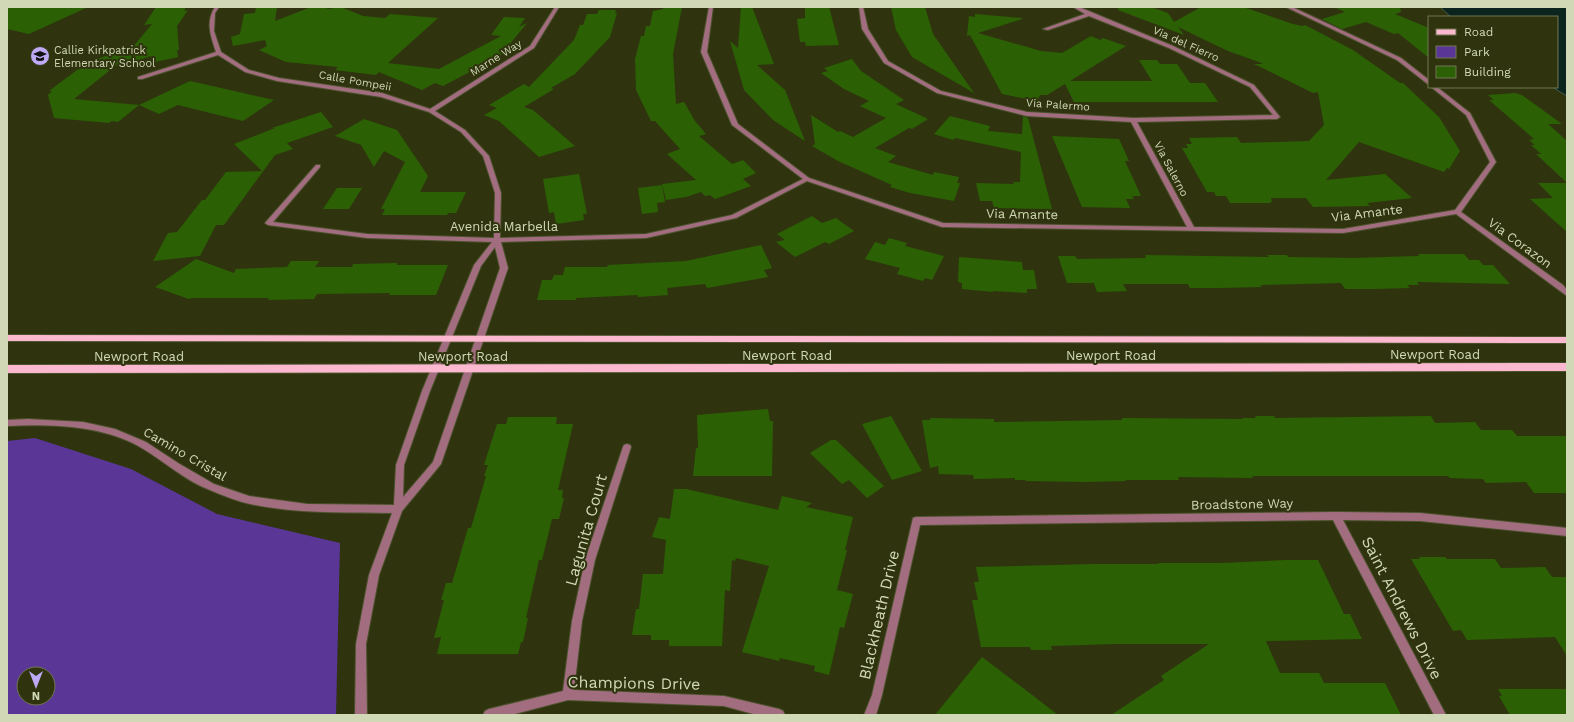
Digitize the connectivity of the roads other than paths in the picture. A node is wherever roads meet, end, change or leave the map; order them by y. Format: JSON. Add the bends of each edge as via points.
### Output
{"nodes":[{"id":1,"x":217,"y":7,"type":"edge"},
{"id":2,"x":557,"y":7,"type":"edge"},
{"id":3,"x":711,"y":7,"type":"edge"},
{"id":4,"x":861,"y":7,"type":"edge"},
{"id":5,"x":1075,"y":7,"type":"edge"},
{"id":6,"x":1288,"y":7,"type":"edge"},
{"id":7,"x":1089,"y":14,"type":"junction"},
{"id":8,"x":1046,"y":29,"type":"dead end"},
{"id":9,"x":219,"y":53,"type":"junction"},
{"id":10,"x":140,"y":78,"type":"dead end"},
{"id":11,"x":1428,"y":82,"type":"edge"},
{"id":12,"x":1435,"y":88,"type":"edge"},
{"id":13,"x":431,"y":112,"type":"junction"},
{"id":14,"x":1277,"y":117,"type":"joint"},
{"id":15,"x":1133,"y":120,"type":"junction"},
{"id":16,"x":318,"y":166,"type":"dead end"},
{"id":17,"x":807,"y":179,"type":"junction"},
{"id":18,"x":1457,"y":212,"type":"junction"},
{"id":19,"x":1191,"y":228,"type":"junction"},
{"id":20,"x":497,"y":240,"type":"junction"},
{"id":21,"x":1567,"y":294,"type":"edge"},
{"id":22,"x":7,"y":338,"type":"edge"},
{"id":23,"x":448,"y":338,"type":"junction"},
{"id":24,"x":480,"y":338,"type":"junction"},
{"id":25,"x":1567,"y":340,"type":"edge"},
{"id":26,"x":1567,"y":367,"type":"edge"},
{"id":27,"x":7,"y":369,"type":"edge"},
{"id":28,"x":436,"y":369,"type":"junction"},
{"id":29,"x":469,"y":369,"type":"junction"},
{"id":30,"x":7,"y":424,"type":"edge"},
{"id":31,"x":627,"y":447,"type":"dead end"},
{"id":32,"x":398,"y":509,"type":"junction"},
{"id":33,"x":1336,"y":516,"type":"junction"},
{"id":34,"x":916,"y":521,"type":"joint"},
{"id":35,"x":1567,"y":532,"type":"edge"},
{"id":36,"x":568,"y":694,"type":"junction"},
{"id":37,"x":361,"y":715,"type":"edge"},
{"id":38,"x":489,"y":715,"type":"edge"},
{"id":39,"x":778,"y":715,"type":"edge"},
{"id":40,"x":870,"y":715,"type":"edge"},
{"id":41,"x":1440,"y":715,"type":"edge"}],
"edges":[{"from":1,"to":9,"type":"street","via":[[213,13],[211,31]]},
{"from":2,"to":13,"type":"street","name":"Marne Way","via":[[532,47]]},
{"from":3,"to":17,"type":"street","name":"Via Amante","via":[[704,52],[735,125]]},
{"from":4,"to":15,"type":"street","name":"Via Palermo","via":[[865,29],[886,62],[939,92],[1026,114]]},
{"from":5,"to":7,"type":"street","name":"Via del Fierro"},
{"from":6,"to":11,"type":"street","via":[[1399,60]]},
{"from":7,"to":8,"type":"street"},
{"from":7,"to":14,"type":"street","name":"Via del Fierro","via":[[1171,47],[1252,86]]},
{"from":9,"to":10,"type":"street"},
{"from":9,"to":13,"type":"street","name":"Calle Pompeii","via":[[246,71],[279,80],[382,95]]},
{"from":12,"to":18,"type":"street","via":[[1468,114],[1493,162]]},
{"from":13,"to":20,"type":"street","name":"Calle Pompeii","via":[[463,131],[486,156],[498,193]]},
{"from":14,"to":15,"type":"street","name":"Via Palermo"},
{"from":15,"to":19,"type":"street","name":"Via Salerno"},
{"from":16,"to":20,"type":"street","name":"Avenida Marbella","via":[[268,223],[367,236]]},
{"from":17,"to":19,"type":"street","name":"Via Amante","via":[[942,225]]},
{"from":17,"to":20,"type":"street","name":"Avenida Marbella","via":[[734,218],[646,236]]},
{"from":18,"to":19,"type":"street","name":"Via Amante","via":[[1343,231]]},
{"from":18,"to":21,"type":"street","name":"Via Corazon"},
{"from":20,"to":23,"type":"street","via":[[478,265]]},
{"from":20,"to":24,"type":"street","name":"Calle Pompeii","via":[[504,268]]},
{"from":22,"to":23,"type":"main road","name":"Newport Road"},
{"from":23,"to":24,"type":"main road","name":"Newport Road"},
{"from":23,"to":28,"type":"street"},
{"from":24,"to":25,"type":"main road","name":"Newport Road"},
{"from":24,"to":29,"type":"street","name":"Calle Pompeii"},
{"from":26,"to":29,"type":"main road","name":"Newport Road"},
{"from":27,"to":28,"type":"main road","name":"Newport Road"},
{"from":28,"to":29,"type":"main road","name":"Newport Road"},
{"from":28,"to":32,"type":"street","via":[[400,465]]},
{"from":29,"to":32,"type":"street","name":"Calle Pompeii","via":[[437,464]]},
{"from":30,"to":32,"type":"street","name":"Camino Cristal","via":[[28,422],[83,425],[115,432],[143,444],[211,487],[249,500],[307,508]]},
{"from":31,"to":36,"type":"street","name":"Lagunita Court","via":[[590,560],[577,622]]},
{"from":32,"to":37,"type":"street","via":[[374,575],[361,644]]},
{"from":33,"to":34,"type":"street","name":"Broadstone Way"},
{"from":33,"to":35,"type":"street","name":"Broadstone Way","via":[[1420,517]]},
{"from":33,"to":41,"type":"street","name":"Saint Andrews Drive"},
{"from":34,"to":40,"type":"street","name":"Blackheath Drive","via":[[877,696]]},
{"from":36,"to":38,"type":"street","name":"Champions Drive"},
{"from":36,"to":39,"type":"street","name":"Champions Drive","via":[[724,701]]}]}
